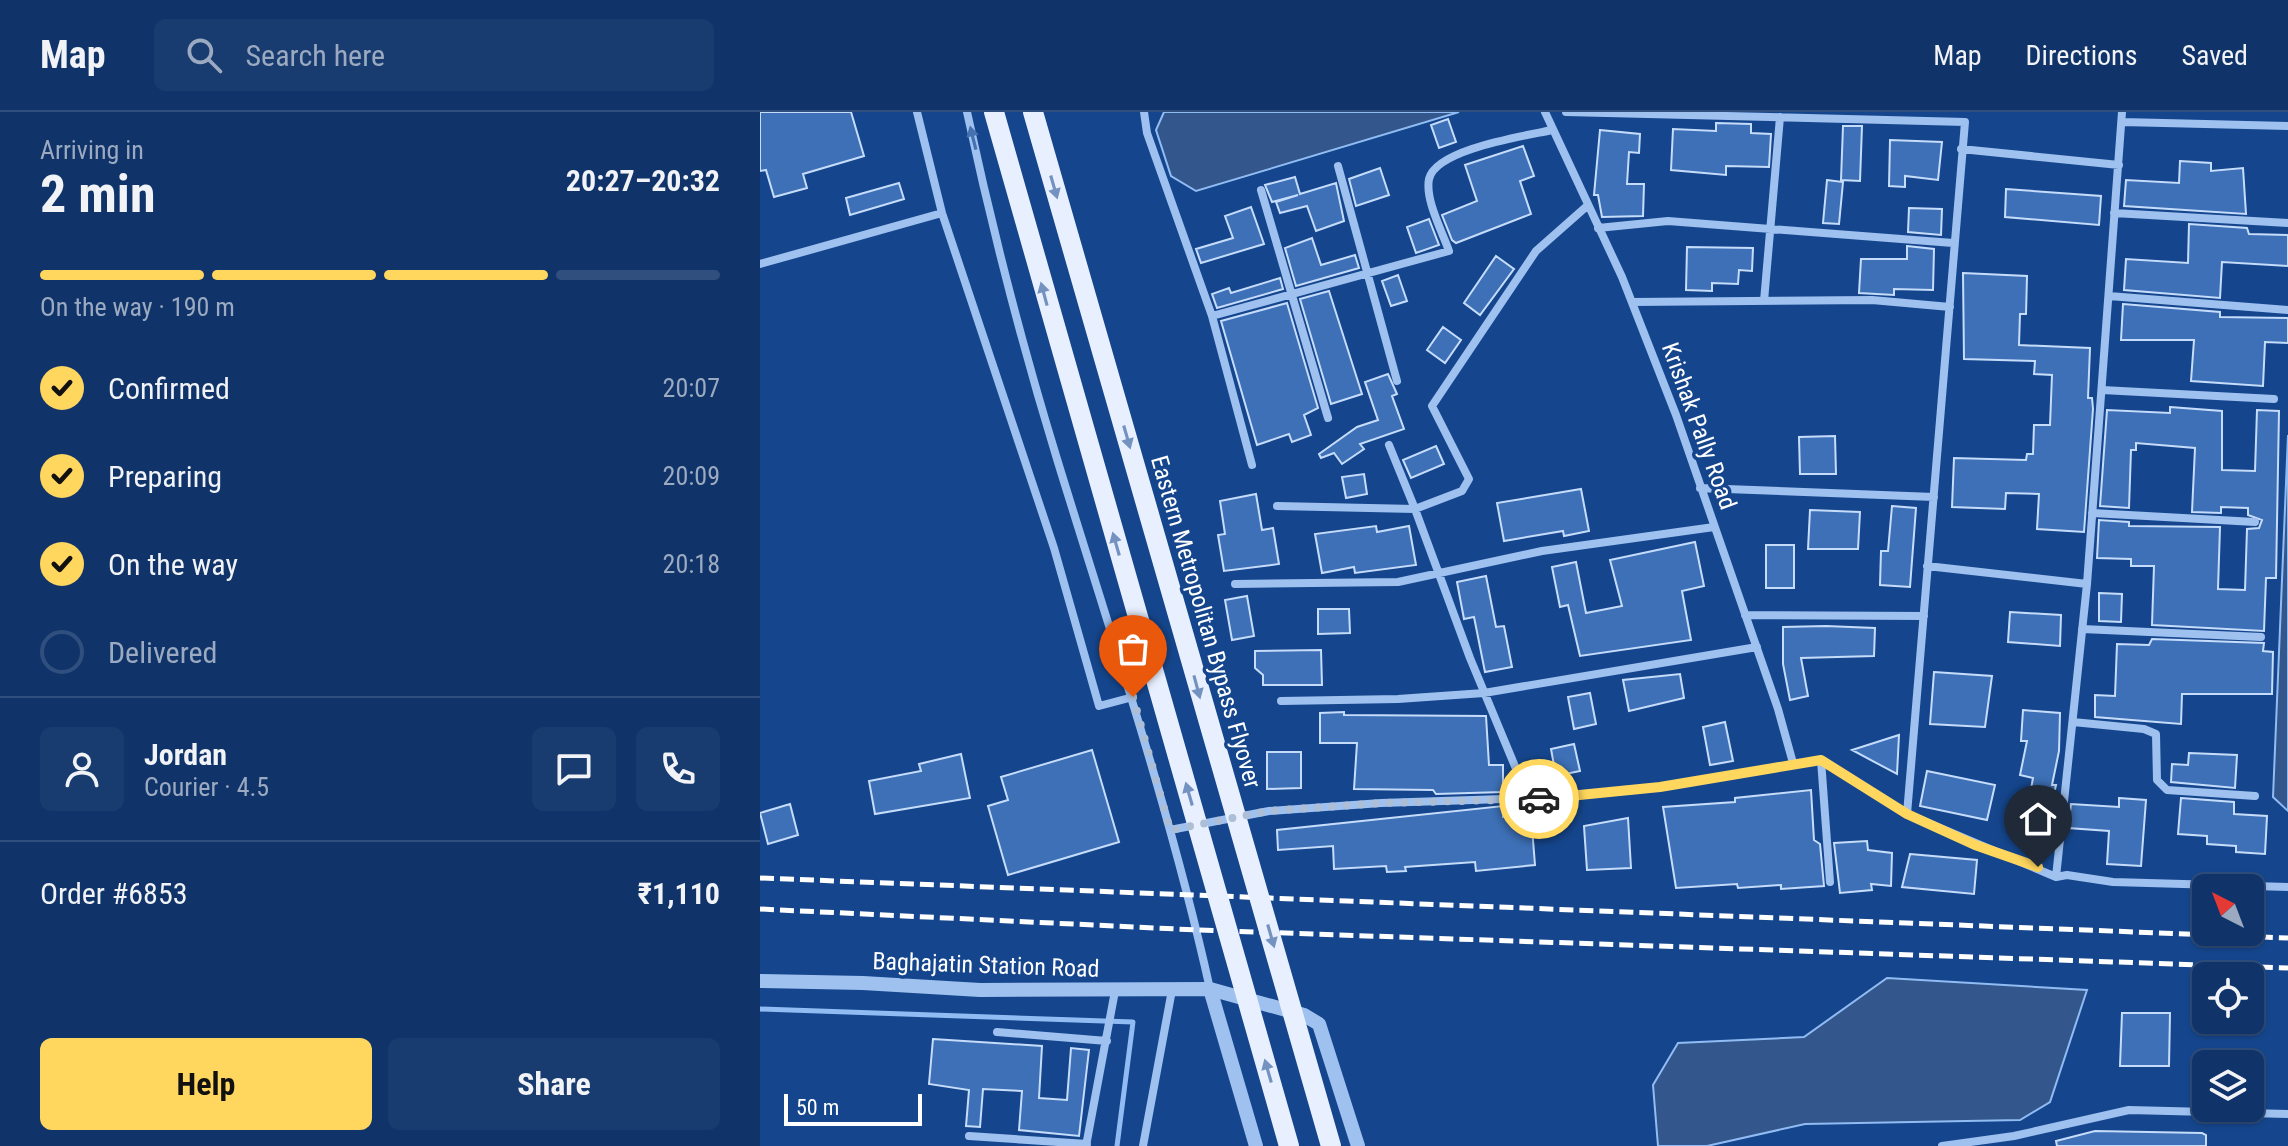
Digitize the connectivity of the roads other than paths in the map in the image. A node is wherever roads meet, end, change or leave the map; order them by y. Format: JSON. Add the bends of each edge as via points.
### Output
{"nodes":[{"id":1,"x":917,"y":112,"type":"edge"},
{"id":2,"x":967,"y":112,"type":"edge"},
{"id":3,"x":994,"y":112,"type":"edge"},
{"id":4,"x":1033,"y":112,"type":"edge"},
{"id":5,"x":1144,"y":112,"type":"edge"},
{"id":6,"x":1545,"y":112,"type":"edge"},
{"id":7,"x":1566,"y":112,"type":"edge"},
{"id":8,"x":2122,"y":112,"type":"edge"},
{"id":9,"x":1780,"y":117,"type":"junction"},
{"id":10,"x":2122,"y":122,"type":"junction"},
{"id":11,"x":2288,"y":126,"type":"edge"},
{"id":12,"x":1552,"y":130,"type":"junction"},
{"id":13,"x":1961,"y":149,"type":"junction"},
{"id":14,"x":2119,"y":165,"type":"junction"},
{"id":15,"x":1338,"y":166,"type":"dead end"},
{"id":16,"x":1261,"y":190,"type":"dead end"},
{"id":17,"x":1587,"y":206,"type":"junction"},
{"id":18,"x":942,"y":213,"type":"junction"},
{"id":19,"x":2114,"y":213,"type":"junction"},
{"id":20,"x":2288,"y":223,"type":"edge"},
{"id":21,"x":1598,"y":228,"type":"junction"},
{"id":22,"x":1772,"y":229,"type":"junction"},
{"id":23,"x":1953,"y":243,"type":"junction"},
{"id":24,"x":760,"y":264,"type":"edge"},
{"id":25,"x":1369,"y":272,"type":"junction"},
{"id":26,"x":1290,"y":294,"type":"junction"},
{"id":27,"x":2109,"y":296,"type":"junction"},
{"id":28,"x":1764,"y":301,"type":"junction"},
{"id":29,"x":1632,"y":302,"type":"junction"},
{"id":30,"x":1950,"y":307,"type":"junction"},
{"id":31,"x":2288,"y":310,"type":"edge"},
{"id":32,"x":1212,"y":316,"type":"junction"},
{"id":33,"x":1397,"y":381,"type":"dead end"},
{"id":34,"x":2102,"y":390,"type":"junction"},
{"id":35,"x":2274,"y":399,"type":"dead end"},
{"id":36,"x":1328,"y":418,"type":"dead end"},
{"id":37,"x":1389,"y":445,"type":"dead end"},
{"id":38,"x":1252,"y":465,"type":"dead end"},
{"id":39,"x":1700,"y":488,"type":"junction"},
{"id":40,"x":1934,"y":497,"type":"junction"},
{"id":41,"x":1277,"y":506,"type":"dead end"},
{"id":42,"x":1415,"y":509,"type":"junction"},
{"id":43,"x":2092,"y":513,"type":"junction"},
{"id":44,"x":2255,"y":522,"type":"dead end"},
{"id":45,"x":1714,"y":527,"type":"junction"},
{"id":46,"x":1927,"y":566,"type":"junction"},
{"id":47,"x":1437,"y":573,"type":"junction"},
{"id":48,"x":1235,"y":584,"type":"dead end"},
{"id":49,"x":2087,"y":584,"type":"junction"},
{"id":50,"x":1745,"y":615,"type":"junction"},
{"id":51,"x":1924,"y":616,"type":"junction"},
{"id":52,"x":2082,"y":629,"type":"junction"},
{"id":53,"x":2261,"y":637,"type":"dead end"},
{"id":54,"x":1757,"y":647,"type":"junction"},
{"id":55,"x":1484,"y":693,"type":"junction"},
{"id":56,"x":1133,"y":697,"type":"junction"},
{"id":57,"x":1281,"y":701,"type":"dead end"},
{"id":58,"x":2073,"y":722,"type":"junction"},
{"id":59,"x":1821,"y":760,"type":"junction"},
{"id":60,"x":1793,"y":763,"type":"junction"},
{"id":61,"x":2255,"y":796,"type":"dead end"},
{"id":62,"x":1529,"y":800,"type":"junction"},
{"id":63,"x":1907,"y":814,"type":"junction"},
{"id":64,"x":1170,"y":830,"type":"junction"},
{"id":65,"x":2056,"y":877,"type":"junction"},
{"id":66,"x":1830,"y":882,"type":"dead end"},
{"id":67,"x":2288,"y":887,"type":"edge"},
{"id":68,"x":760,"y":981,"type":"edge"},
{"id":69,"x":1210,"y":989,"type":"junction"},
{"id":70,"x":1172,"y":990,"type":"junction"},
{"id":71,"x":1115,"y":991,"type":"junction"},
{"id":72,"x":997,"y":1032,"type":"dead end"},
{"id":73,"x":1107,"y":1041,"type":"junction"},
{"id":74,"x":2288,"y":1114,"type":"edge"},
{"id":75,"x":969,"y":1136,"type":"dead end"},
{"id":76,"x":1087,"y":1145,"type":"edge"},
{"id":77,"x":1143,"y":1146,"type":"edge"},
{"id":78,"x":1256,"y":1146,"type":"edge"},
{"id":79,"x":1289,"y":1146,"type":"edge"},
{"id":80,"x":1331,"y":1146,"type":"edge"},
{"id":81,"x":1358,"y":1146,"type":"edge"},
{"id":82,"x":1942,"y":1146,"type":"edge"}],
"edges":[{"from":1,"to":18,"type":"street"},
{"from":56,"to":2,"type":"street","one_way":true,"via":[[1056,457]]},
{"from":79,"to":3,"type":"main road","one_way":true,"bridge":true},
{"from":4,"to":80,"type":"main road","name":"Eastern Metropolitan Bypass Flyover","one_way":true,"bridge":true},
{"from":5,"to":32,"type":"street"},
{"from":6,"to":12,"type":"street","name":"Krishak Pally Road"},
{"from":7,"to":9,"type":"street"},
{"from":8,"to":10,"type":"street"},
{"from":9,"to":13,"type":"street","via":[[1965,122]]},
{"from":9,"to":22,"type":"street"},
{"from":10,"to":11,"type":"street"},
{"from":10,"to":14,"type":"street"},
{"from":12,"to":17,"type":"street","name":"Krishak Pally Road"},
{"from":12,"to":25,"type":"street","via":[[1453,154],[1440,163],[1429,180],[1430,196],[1449,251]]},
{"from":13,"to":14,"type":"street"},
{"from":13,"to":23,"type":"street"},
{"from":14,"to":19,"type":"street"},
{"from":15,"to":25,"type":"street"},
{"from":16,"to":26,"type":"street"},
{"from":17,"to":21,"type":"street","name":"Krishak Pally Road"},
{"from":17,"to":42,"type":"street","via":[[1536,251],[1432,406],[1469,479],[1462,491]]},
{"from":18,"to":24,"type":"street"},
{"from":18,"to":56,"type":"street","via":[[1054,548],[1099,706]]},
{"from":19,"to":20,"type":"street"},
{"from":19,"to":27,"type":"street"},
{"from":21,"to":22,"type":"street","via":[[1668,221]]},
{"from":21,"to":29,"type":"street","name":"Krishak Pally Road"},
{"from":22,"to":23,"type":"street"},
{"from":22,"to":28,"type":"street"},
{"from":23,"to":30,"type":"street"},
{"from":25,"to":26,"type":"street"},
{"from":25,"to":33,"type":"street"},
{"from":26,"to":32,"type":"street"},
{"from":26,"to":36,"type":"street"},
{"from":27,"to":31,"type":"street"},
{"from":27,"to":34,"type":"street"},
{"from":28,"to":29,"type":"street"},
{"from":28,"to":30,"type":"street","via":[[1872,300]]},
{"from":29,"to":39,"type":"street","name":"Krishak Pally Road"},
{"from":30,"to":40,"type":"street"},
{"from":32,"to":38,"type":"street"},
{"from":34,"to":35,"type":"street"},
{"from":34,"to":43,"type":"street"},
{"from":37,"to":42,"type":"street"},
{"from":39,"to":40,"type":"street"},
{"from":39,"to":45,"type":"street","name":"Krishak Pally Road"},
{"from":40,"to":46,"type":"street"},
{"from":41,"to":42,"type":"street"},
{"from":42,"to":47,"type":"street"},
{"from":43,"to":44,"type":"street"},
{"from":43,"to":49,"type":"street"},
{"from":45,"to":47,"type":"street","via":[[1542,551]]},
{"from":45,"to":50,"type":"street","name":"Krishak Pally Road"},
{"from":46,"to":49,"type":"street"},
{"from":46,"to":51,"type":"street"},
{"from":47,"to":48,"type":"street","via":[[1398,582]]},
{"from":47,"to":55,"type":"street"},
{"from":49,"to":52,"type":"street"},
{"from":50,"to":51,"type":"street"},
{"from":50,"to":54,"type":"street","name":"Krishak Pally Road"},
{"from":51,"to":63,"type":"street"},
{"from":52,"to":53,"type":"street"},
{"from":52,"to":58,"type":"street"},
{"from":54,"to":55,"type":"street"},
{"from":54,"to":60,"type":"street","name":"Krishak Pally Road"},
{"from":55,"to":57,"type":"street"},
{"from":55,"to":62,"type":"street"},
{"from":56,"to":64,"type":"street"},
{"from":58,"to":61,"type":"street","via":[[2156,734],[2157,780],[2167,790]]},
{"from":58,"to":65,"type":"street"},
{"from":59,"to":60,"type":"street"},
{"from":59,"to":63,"type":"street"},
{"from":59,"to":66,"type":"street"},
{"from":60,"to":62,"type":"street","via":[[1660,787]]},
{"from":62,"to":64,"type":"street","via":[[1269,811]]},
{"from":63,"to":65,"type":"street"},
{"from":64,"to":69,"type":"street"},
{"from":65,"to":67,"type":"street"},
{"from":68,"to":71,"type":"street","name":"Baghajatin Station Road"},
{"from":69,"to":70,"type":"street","name":"Baghajatin Station Road"},
{"from":69,"to":78,"type":"street"},
{"from":69,"to":81,"type":"street","name":"Baghajatin Station Road","via":[[1319,1024]]},
{"from":70,"to":71,"type":"street","name":"Baghajatin Station Road"},
{"from":70,"to":77,"type":"street"},
{"from":71,"to":73,"type":"street"},
{"from":72,"to":73,"type":"street"},
{"from":73,"to":76,"type":"street"},
{"from":74,"to":82,"type":"street","via":[[2129,1110]]},
{"from":75,"to":76,"type":"street"}]}
